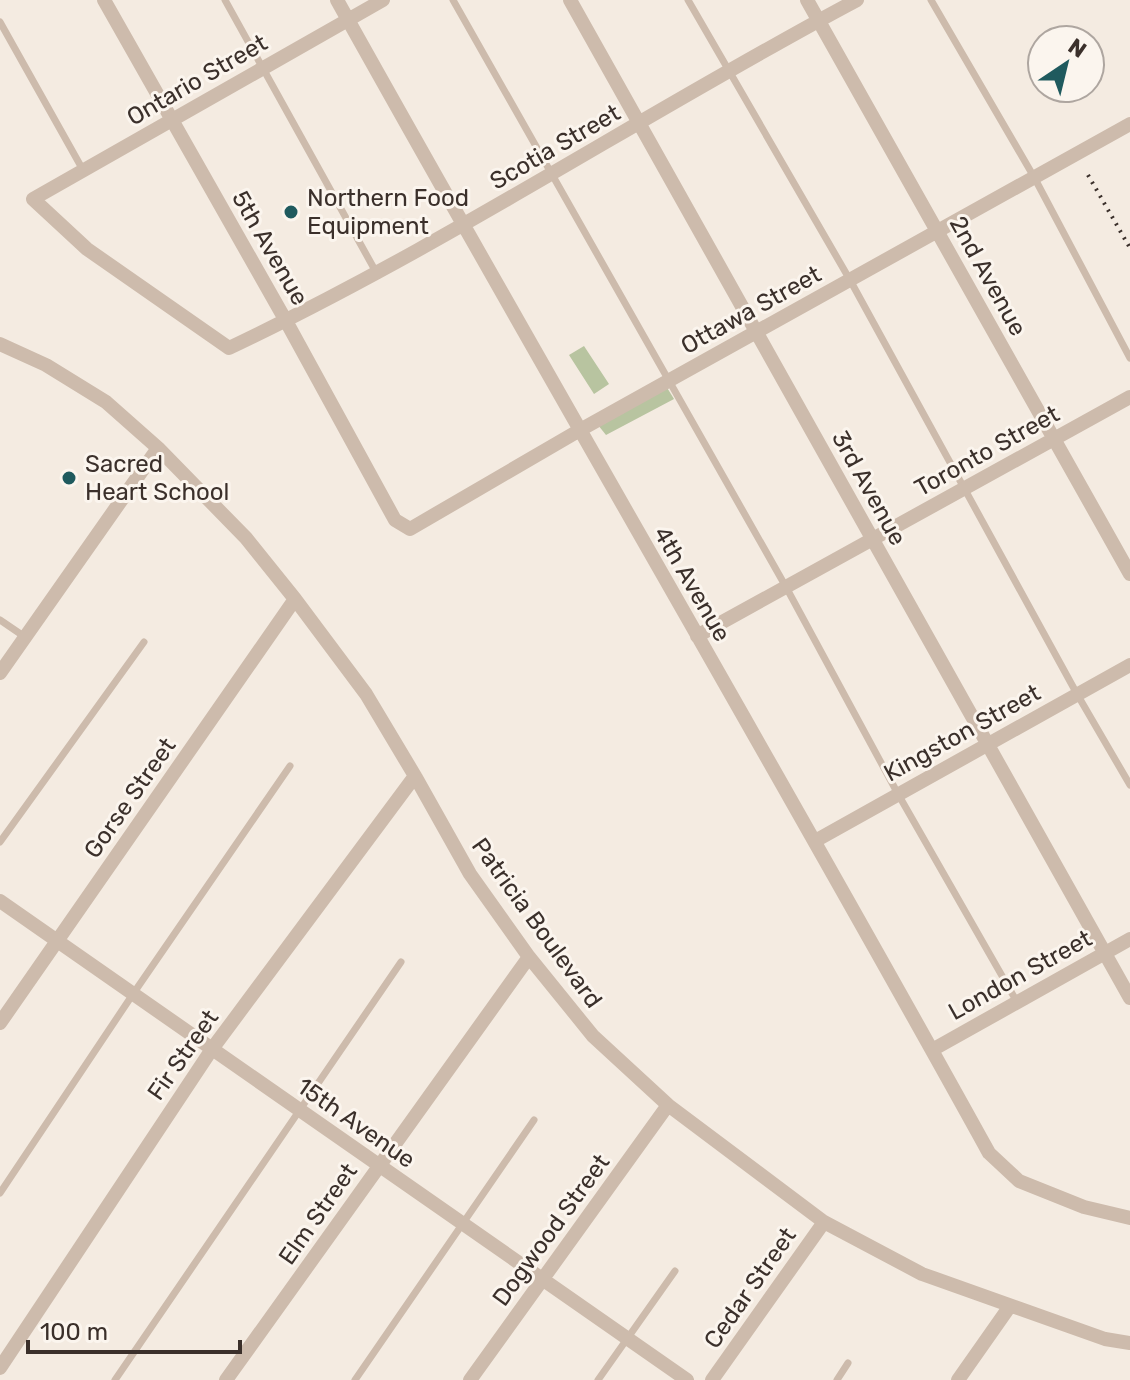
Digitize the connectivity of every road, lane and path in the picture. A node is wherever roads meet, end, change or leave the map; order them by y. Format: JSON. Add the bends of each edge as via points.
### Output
{"nodes":[{"id":1,"x":104,"y":0,"type":"edge"},
{"id":2,"x":225,"y":0,"type":"edge"},
{"id":3,"x":337,"y":0,"type":"edge"},
{"id":4,"x":383,"y":0,"type":"edge"},
{"id":5,"x":453,"y":0,"type":"edge"},
{"id":6,"x":570,"y":0,"type":"edge"},
{"id":7,"x":688,"y":0,"type":"edge"},
{"id":8,"x":807,"y":0,"type":"edge"},
{"id":9,"x":857,"y":0,"type":"edge"},
{"id":10,"x":931,"y":0,"type":"edge"},
{"id":11,"x":348,"y":20,"type":"junction"},
{"id":12,"x":819,"y":20,"type":"junction"},
{"id":13,"x":0,"y":22,"type":"edge"},
{"id":14,"x":263,"y":67,"type":"junction"},
{"id":15,"x":730,"y":72,"type":"junction"},
{"id":16,"x":172,"y":120,"type":"junction"},
{"id":17,"x":639,"y":123,"type":"junction"},
{"id":18,"x":1130,"y":124,"type":"edge"},
{"id":19,"x":83,"y":170,"type":"junction"},
{"id":20,"x":552,"y":174,"type":"junction"},
{"id":21,"x":1034,"y":177,"type":"junction"},
{"id":22,"x":465,"y":225,"type":"junction"},
{"id":23,"x":937,"y":230,"type":"junction"},
{"id":24,"x":376,"y":272,"type":"junction"},
{"id":25,"x":850,"y":280,"type":"junction"},
{"id":26,"x":286,"y":321,"type":"junction"},
{"id":27,"x":756,"y":333,"type":"junction"},
{"id":28,"x":0,"y":344,"type":"edge"},
{"id":29,"x":229,"y":348,"type":"joint"},
{"id":30,"x":1130,"y":358,"type":"edge"},
{"id":31,"x":669,"y":380,"type":"junction"},
{"id":32,"x":1130,"y":397,"type":"edge"},
{"id":33,"x":580,"y":430,"type":"junction"},
{"id":34,"x":1054,"y":439,"type":"junction"},
{"id":35,"x":158,"y":448,"type":"junction"},
{"id":36,"x":964,"y":489,"type":"junction"},
{"id":37,"x":395,"y":520,"type":"joint"},
{"id":38,"x":872,"y":539,"type":"junction"},
{"id":39,"x":1130,"y":574,"type":"edge"},
{"id":40,"x":786,"y":587,"type":"junction"},
{"id":41,"x":295,"y":599,"type":"junction"},
{"id":42,"x":0,"y":620,"type":"edge"},
{"id":43,"x":697,"y":636,"type":"junction"},
{"id":44,"x":25,"y":637,"type":"junction"},
{"id":45,"x":144,"y":642,"type":"dead end"},
{"id":46,"x":1130,"y":665,"type":"edge"},
{"id":47,"x":0,"y":673,"type":"edge"},
{"id":48,"x":1077,"y":694,"type":"junction"},
{"id":49,"x":987,"y":744,"type":"junction"},
{"id":50,"x":290,"y":766,"type":"dead end"},
{"id":51,"x":415,"y":776,"type":"junction"},
{"id":52,"x":1130,"y":785,"type":"edge"},
{"id":53,"x":898,"y":794,"type":"junction"},
{"id":54,"x":815,"y":841,"type":"junction"},
{"id":55,"x":0,"y":842,"type":"edge"},
{"id":56,"x":0,"y":901,"type":"edge"},
{"id":57,"x":1130,"y":939,"type":"edge"},
{"id":58,"x":57,"y":941,"type":"junction"},
{"id":59,"x":1104,"y":953,"type":"junction"},
{"id":60,"x":529,"y":957,"type":"junction"},
{"id":61,"x":401,"y":962,"type":"dead end"},
{"id":62,"x":133,"y":994,"type":"junction"},
{"id":63,"x":1130,"y":998,"type":"edge"},
{"id":64,"x":1017,"y":1002,"type":"junction"},
{"id":65,"x":0,"y":1023,"type":"edge"},
{"id":66,"x":212,"y":1049,"type":"junction"},
{"id":67,"x":932,"y":1050,"type":"junction"},
{"id":68,"x":668,"y":1105,"type":"junction"},
{"id":69,"x":300,"y":1110,"type":"junction"},
{"id":70,"x":534,"y":1120,"type":"dead end"},
{"id":71,"x":379,"y":1165,"type":"junction"},
{"id":72,"x":0,"y":1193,"type":"edge"},
{"id":73,"x":1130,"y":1218,"type":"edge"},
{"id":74,"x":824,"y":1222,"type":"junction"},
{"id":75,"x":462,"y":1223,"type":"junction"},
{"id":76,"x":675,"y":1271,"type":"dead end"},
{"id":77,"x":541,"y":1279,"type":"junction"},
{"id":78,"x":1010,"y":1306,"type":"junction"},
{"id":79,"x":627,"y":1339,"type":"junction"},
{"id":80,"x":1130,"y":1343,"type":"edge"},
{"id":81,"x":848,"y":1363,"type":"dead end"},
{"id":82,"x":0,"y":1368,"type":"edge"},
{"id":83,"x":115,"y":1380,"type":"edge"},
{"id":84,"x":226,"y":1380,"type":"edge"},
{"id":85,"x":355,"y":1380,"type":"edge"},
{"id":86,"x":470,"y":1380,"type":"edge"},
{"id":87,"x":598,"y":1380,"type":"edge"},
{"id":88,"x":687,"y":1380,"type":"edge"},
{"id":89,"x":712,"y":1380,"type":"edge"},
{"id":90,"x":837,"y":1380,"type":"edge"},
{"id":91,"x":958,"y":1380,"type":"edge"}],
"edges":[{"from":1,"to":16,"type":"street","name":"5th Avenue"},
{"from":2,"to":14,"type":"lane"},
{"from":3,"to":11,"type":"street","name":"4th Avenue"},
{"from":4,"to":11,"type":"street","name":"Ontario Street"},
{"from":5,"to":20,"type":"lane"},
{"from":6,"to":17,"type":"street","name":"3rd Avenue"},
{"from":7,"to":15,"type":"lane"},
{"from":8,"to":12,"type":"street","name":"2nd Avenue"},
{"from":9,"to":12,"type":"street","name":"Scotia Street"},
{"from":10,"to":21,"type":"lane"},
{"from":11,"to":14,"type":"street","name":"Ontario Street"},
{"from":11,"to":22,"type":"street","name":"4th Avenue"},
{"from":12,"to":15,"type":"street","name":"Scotia Street"},
{"from":12,"to":23,"type":"street","name":"2nd Avenue"},
{"from":13,"to":19,"type":"lane"},
{"from":14,"to":16,"type":"street","name":"Ontario Street"},
{"from":14,"to":24,"type":"lane"},
{"from":15,"to":17,"type":"street","name":"Scotia Street"},
{"from":15,"to":25,"type":"lane"},
{"from":16,"to":19,"type":"street","name":"Ontario Street"},
{"from":16,"to":26,"type":"street","name":"5th Avenue"},
{"from":17,"to":20,"type":"street","name":"Scotia Street"},
{"from":17,"to":27,"type":"street","name":"3rd Avenue"},
{"from":18,"to":21,"type":"street","name":"Ottawa Street"},
{"from":19,"to":29,"type":"street","name":"Ontario Street","via":[[33,199],[87,249]]},
{"from":20,"to":22,"type":"street","name":"Scotia Street"},
{"from":20,"to":31,"type":"lane"},
{"from":21,"to":23,"type":"street","name":"Ottawa Street"},
{"from":21,"to":30,"type":"lane"},
{"from":22,"to":24,"type":"street","name":"Scotia Street"},
{"from":22,"to":33,"type":"street","name":"4th Avenue"},
{"from":23,"to":25,"type":"street","name":"Ottawa Street"},
{"from":23,"to":34,"type":"street","name":"2nd Avenue"},
{"from":24,"to":26,"type":"street","name":"Scotia Street"},
{"from":25,"to":27,"type":"street","name":"Ottawa Street"},
{"from":25,"to":36,"type":"lane"},
{"from":26,"to":29,"type":"street","name":"Scotia Street"},
{"from":26,"to":37,"type":"street","name":"5th Avenue"},
{"from":27,"to":31,"type":"street","name":"Ottawa Street"},
{"from":27,"to":38,"type":"street","name":"3rd Avenue"},
{"from":28,"to":35,"type":"street","name":"Patricia Boulevard","via":[[106,402]]},
{"from":31,"to":33,"type":"street","name":"Ottawa Street"},
{"from":31,"to":40,"type":"lane"},
{"from":32,"to":34,"type":"street","name":"Toronto Street"},
{"from":33,"to":37,"type":"street","name":"Ottawa Street","via":[[410,529]]},
{"from":33,"to":43,"type":"street","name":"4th Avenue"},
{"from":34,"to":36,"type":"street","name":"Toronto Street"},
{"from":34,"to":39,"type":"street","name":"2nd Avenue"},
{"from":35,"to":41,"type":"street","name":"Patricia Boulevard","via":[[246,538]]},
{"from":35,"to":44,"type":"street"},
{"from":36,"to":38,"type":"street","name":"Toronto Street"},
{"from":36,"to":48,"type":"lane"},
{"from":38,"to":40,"type":"street","name":"Toronto Street"},
{"from":38,"to":49,"type":"street","name":"3rd Avenue"},
{"from":40,"to":43,"type":"street","name":"Toronto Street"},
{"from":40,"to":53,"type":"lane"},
{"from":41,"to":51,"type":"street","name":"Patricia Boulevard","via":[[366,694]]},
{"from":41,"to":58,"type":"street","name":"Gorse Street"},
{"from":42,"to":44,"type":"lane"},
{"from":43,"to":54,"type":"street","name":"4th Avenue"},
{"from":44,"to":47,"type":"street"},
{"from":45,"to":55,"type":"lane"},
{"from":46,"to":48,"type":"street","name":"Kingston Street"},
{"from":48,"to":49,"type":"street","name":"Kingston Street"},
{"from":48,"to":52,"type":"lane"},
{"from":49,"to":53,"type":"street","name":"Kingston Street"},
{"from":49,"to":59,"type":"street","name":"3rd Avenue"},
{"from":50,"to":62,"type":"lane"},
{"from":51,"to":60,"type":"street","name":"Patricia Boulevard","via":[[470,874]]},
{"from":51,"to":66,"type":"street","name":"Fir Street"},
{"from":53,"to":54,"type":"street","name":"Kingston Street"},
{"from":53,"to":64,"type":"lane"},
{"from":54,"to":67,"type":"street","name":"4th Avenue"},
{"from":56,"to":58,"type":"street","name":"15th Avenue"},
{"from":57,"to":59,"type":"street","name":"London Street"},
{"from":58,"to":62,"type":"street","name":"15th Avenue"},
{"from":58,"to":65,"type":"street","name":"Gorse Street"},
{"from":59,"to":63,"type":"street","name":"3rd Avenue"},
{"from":59,"to":64,"type":"street","name":"London Street"},
{"from":60,"to":68,"type":"street","name":"Patricia Boulevard","via":[[593,1036]]},
{"from":60,"to":71,"type":"street","name":"Elm Street"},
{"from":61,"to":69,"type":"lane"},
{"from":62,"to":66,"type":"street","name":"15th Avenue"},
{"from":62,"to":72,"type":"lane"},
{"from":64,"to":67,"type":"street","name":"London Street"},
{"from":66,"to":69,"type":"street","name":"15th Avenue"},
{"from":66,"to":82,"type":"street","name":"Fir Street"},
{"from":67,"to":73,"type":"street","name":"4th Avenue","via":[[989,1153],[1019,1181],[1084,1207]]},
{"from":68,"to":74,"type":"street","name":"Patricia Boulevard"},
{"from":68,"to":77,"type":"street","name":"Dogwood Street"},
{"from":69,"to":71,"type":"street","name":"15th Avenue"},
{"from":69,"to":83,"type":"lane"},
{"from":70,"to":75,"type":"lane"},
{"from":71,"to":75,"type":"street","name":"15th Avenue"},
{"from":71,"to":84,"type":"street","name":"Elm Street"},
{"from":74,"to":78,"type":"street","name":"Patricia Boulevard","via":[[922,1274]]},
{"from":74,"to":89,"type":"street","name":"Cedar Street"},
{"from":75,"to":77,"type":"street","name":"15th Avenue"},
{"from":75,"to":85,"type":"lane"},
{"from":76,"to":79,"type":"lane"},
{"from":77,"to":79,"type":"street","name":"15th Avenue"},
{"from":77,"to":86,"type":"street","name":"Dogwood Street"},
{"from":78,"to":80,"type":"street","name":"Patricia Boulevard"},
{"from":78,"to":91,"type":"street"},
{"from":79,"to":87,"type":"lane"},
{"from":79,"to":88,"type":"street","name":"15th Avenue"},
{"from":81,"to":90,"type":"lane"}]}
